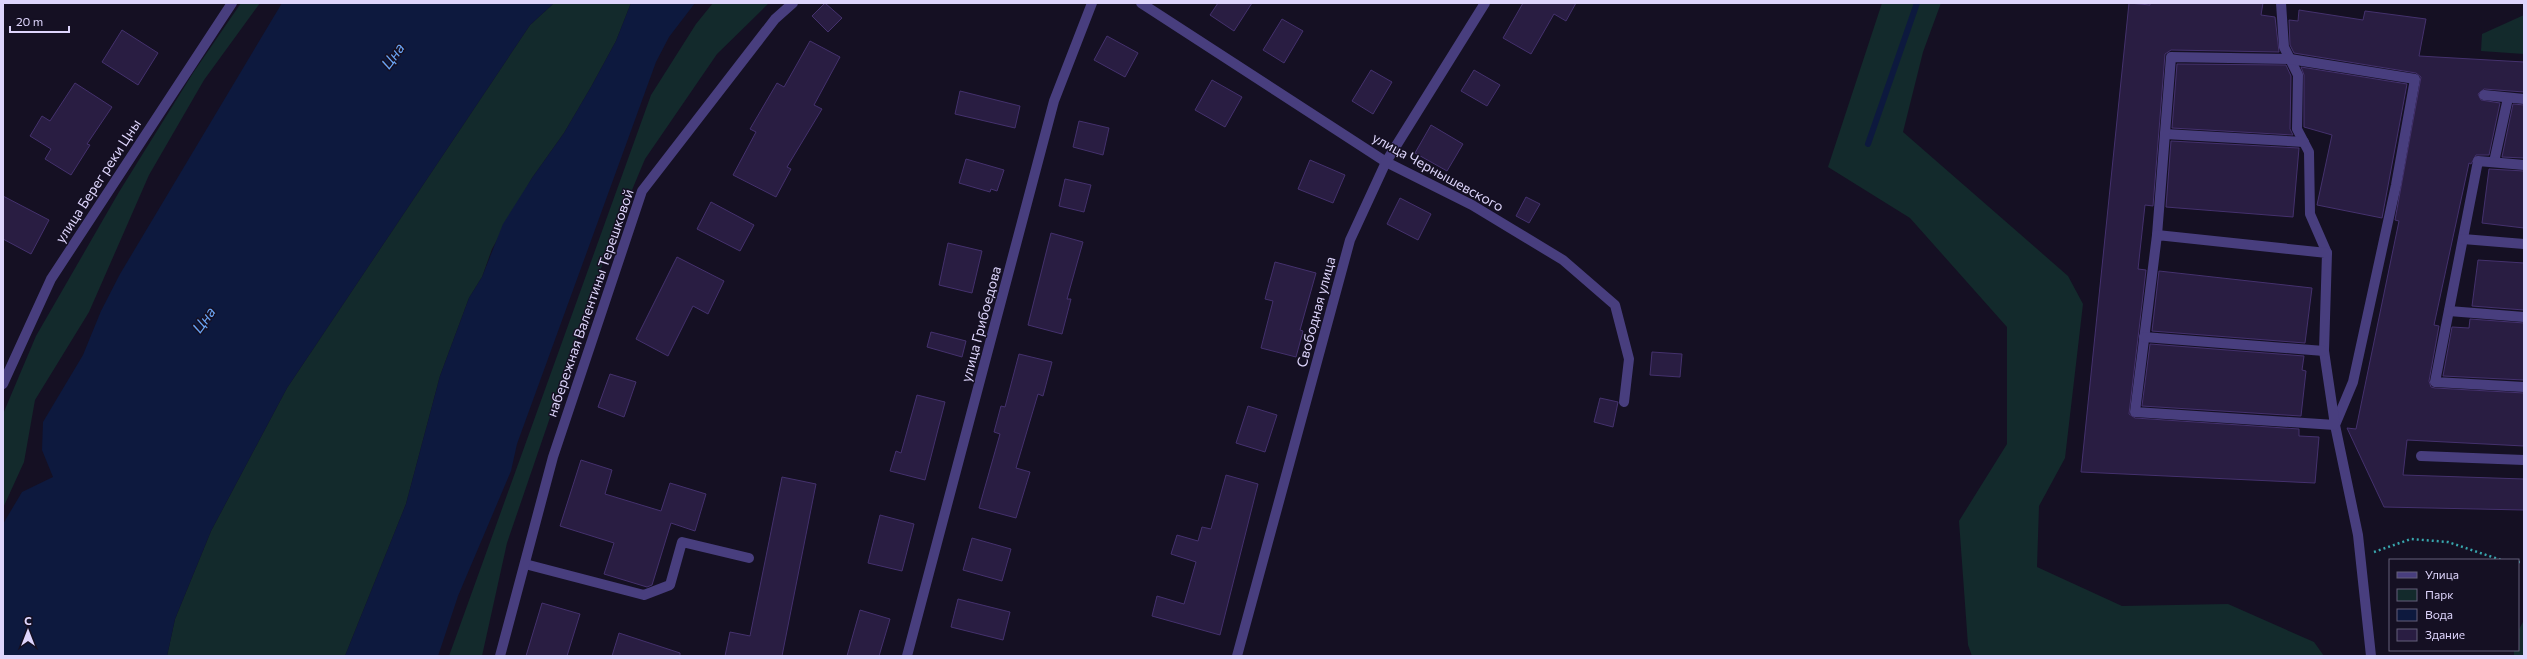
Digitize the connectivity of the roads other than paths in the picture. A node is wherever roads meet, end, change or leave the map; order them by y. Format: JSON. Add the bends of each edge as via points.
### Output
{"nodes":[{"id":1,"x":232,"y":3,"type":"edge"},
{"id":2,"x":793,"y":3,"type":"edge"},
{"id":3,"x":1092,"y":3,"type":"edge"},
{"id":4,"x":1141,"y":3,"type":"edge"},
{"id":5,"x":1485,"y":3,"type":"edge"},
{"id":6,"x":2281,"y":3,"type":"edge"},
{"id":7,"x":2290,"y":59,"type":"junction"},
{"id":8,"x":2484,"y":95,"type":"dead end"},
{"id":9,"x":2508,"y":98,"type":"junction"},
{"id":10,"x":2524,"y":99,"type":"edge"},
{"id":11,"x":2165,"y":134,"type":"junction"},
{"id":12,"x":2304,"y":142,"type":"junction"},
{"id":13,"x":1386,"y":162,"type":"junction"},
{"id":14,"x":2494,"y":162,"type":"junction"},
{"id":15,"x":2524,"y":165,"type":"edge"},
{"id":16,"x":2157,"y":235,"type":"junction"},
{"id":17,"x":2463,"y":239,"type":"junction"},
{"id":18,"x":2524,"y":244,"type":"edge"},
{"id":19,"x":2327,"y":253,"type":"junction"},
{"id":20,"x":2449,"y":311,"type":"junction"},
{"id":21,"x":2524,"y":316,"type":"edge"},
{"id":22,"x":2144,"y":337,"type":"junction"},
{"id":23,"x":2324,"y":352,"type":"junction"},
{"id":24,"x":3,"y":384,"type":"edge"},
{"id":25,"x":2524,"y":387,"type":"edge"},
{"id":26,"x":1624,"y":402,"type":"dead end"},
{"id":27,"x":2336,"y":425,"type":"junction"},
{"id":28,"x":2421,"y":456,"type":"dead end"},
{"id":29,"x":2524,"y":460,"type":"edge"},
{"id":30,"x":749,"y":558,"type":"dead end"},
{"id":31,"x":525,"y":564,"type":"junction"},
{"id":32,"x":500,"y":656,"type":"edge"},
{"id":33,"x":907,"y":656,"type":"edge"},
{"id":34,"x":1237,"y":656,"type":"edge"},
{"id":35,"x":2371,"y":656,"type":"edge"}],
"edges":[{"from":1,"to":24,"type":"street","name":"улица Берег реки Цны","via":[[51,279]]},
{"from":2,"to":31,"type":"street","name":"набережная Валентины Терешковой","via":[[775,19],[642,191],[553,457]]},
{"from":3,"to":33,"type":"street","name":"улица Грибоедова","via":[[1054,101]]},
{"from":4,"to":13,"type":"street","name":"улица Чернышевского"},
{"from":5,"to":13,"type":"street","name":"Свободная улица"},
{"from":6,"to":7,"type":"street","via":[[2284,47]]},
{"from":7,"to":11,"type":"street","via":[[2171,57]]},
{"from":7,"to":12,"type":"street","via":[[2298,75],[2297,129]]},
{"from":7,"to":27,"type":"street","via":[[2415,79],[2396,185],[2354,382]]},
{"from":8,"to":9,"type":"street"},
{"from":9,"to":10,"type":"street"},
{"from":9,"to":14,"type":"street"},
{"from":11,"to":12,"type":"street"},
{"from":11,"to":16,"type":"street"},
{"from":12,"to":19,"type":"street","via":[[2310,152],[2310,214]]},
{"from":13,"to":26,"type":"street","name":"улица Чернышевского","via":[[1472,205],[1563,260],[1615,305],[1629,359]]},
{"from":13,"to":34,"type":"street","name":"Свободная улица","via":[[1350,240]]},
{"from":14,"to":15,"type":"street"},
{"from":14,"to":17,"type":"street","via":[[2478,161]]},
{"from":16,"to":19,"type":"street"},
{"from":16,"to":22,"type":"street"},
{"from":17,"to":18,"type":"street"},
{"from":17,"to":20,"type":"street"},
{"from":19,"to":23,"type":"street"},
{"from":20,"to":21,"type":"street"},
{"from":20,"to":25,"type":"street","via":[[2435,382]]},
{"from":22,"to":23,"type":"street"},
{"from":22,"to":27,"type":"street","via":[[2135,412]]},
{"from":23,"to":27,"type":"street"},
{"from":27,"to":35,"type":"street","via":[[2360,556]]},
{"from":28,"to":29,"type":"street"},
{"from":30,"to":31,"type":"street","via":[[682,542],[670,585],[644,595]]},
{"from":31,"to":32,"type":"street","name":"набережная Валентины Терешковой"}]}
